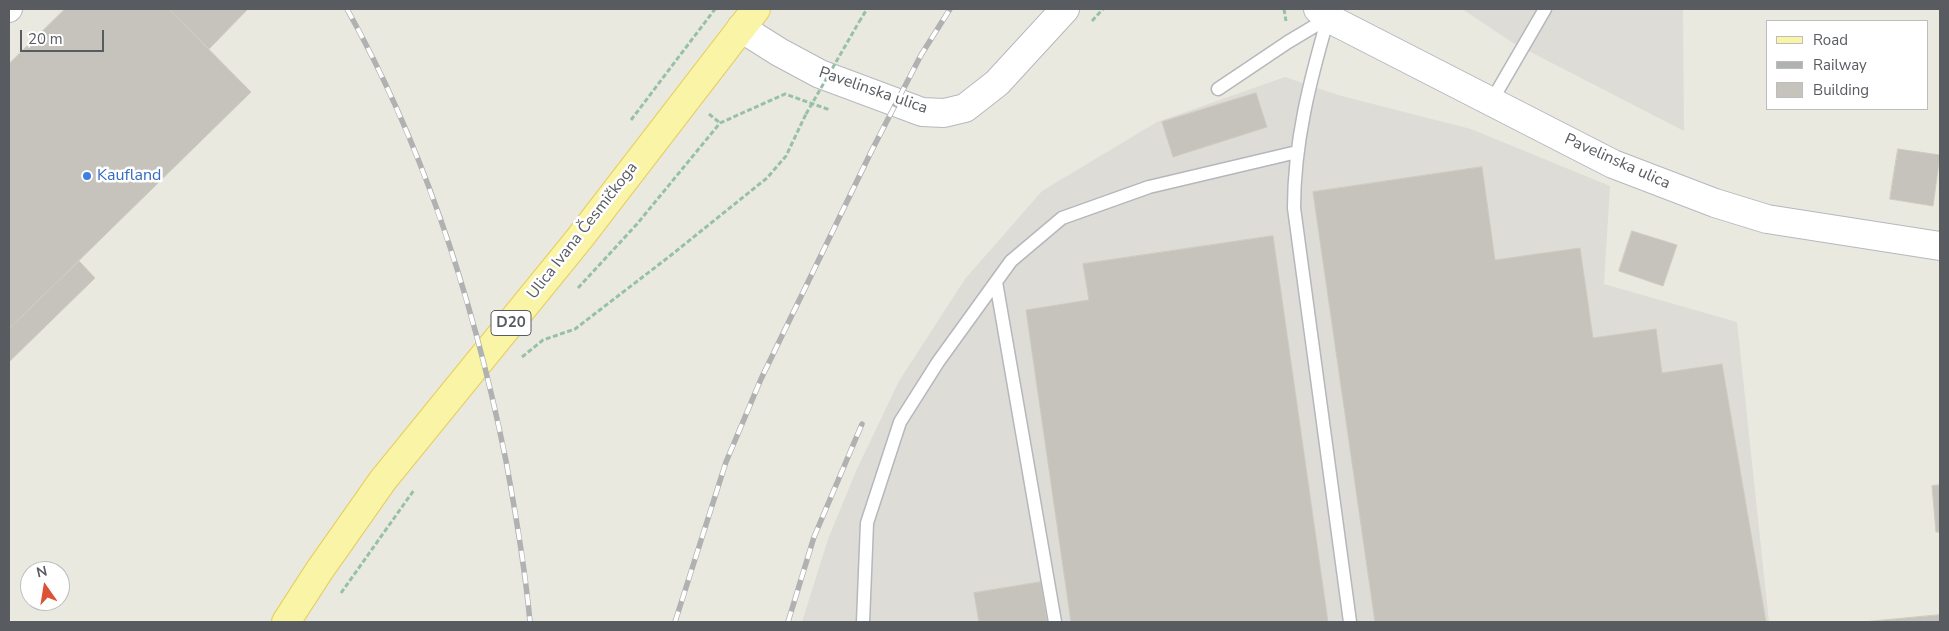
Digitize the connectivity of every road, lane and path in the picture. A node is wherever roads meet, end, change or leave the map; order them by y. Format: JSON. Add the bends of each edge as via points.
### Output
{"nodes":[{"id":1,"x":716,"y":9,"type":"edge"},
{"id":2,"x":866,"y":9,"type":"edge"},
{"id":3,"x":1065,"y":9,"type":"edge"},
{"id":4,"x":1545,"y":9,"type":"edge"},
{"id":5,"x":1323,"y":13,"type":"edge"},
{"id":6,"x":748,"y":18,"type":"edge"},
{"id":7,"x":1218,"y":89,"type":"dead end"},
{"id":8,"x":1492,"y":102,"type":"junction"},
{"id":9,"x":631,"y":120,"type":"dead end"},
{"id":10,"x":720,"y":123,"type":"dead end"},
{"id":11,"x":1298,"y":152,"type":"junction"},
{"id":12,"x":1940,"y":246,"type":"edge"},
{"id":13,"x":996,"y":282,"type":"junction"},
{"id":14,"x":574,"y":293,"type":"dead end"},
{"id":15,"x":532,"y":342,"type":"dead end"},
{"id":16,"x":416,"y":487,"type":"dead end"},
{"id":17,"x":339,"y":595,"type":"dead end"},
{"id":18,"x":286,"y":622,"type":"edge"},
{"id":19,"x":863,"y":622,"type":"edge"},
{"id":20,"x":1055,"y":622,"type":"edge"},
{"id":21,"x":1350,"y":622,"type":"edge"}],
"edges":[{"from":1,"to":9,"type":"path"},
{"from":2,"to":15,"type":"path","bridge":true,"via":[[806,114],[786,156],[767,178],[575,329],[543,340],[514,362]]},
{"from":3,"to":6,"type":"main road","name":"Pavelinska ulica","via":[[996,83],[965,108],[944,113],[922,112],[820,74],[779,52]]},
{"from":4,"to":8,"type":"lane"},
{"from":5,"to":7,"type":"lane","via":[[1288,42]]},
{"from":5,"to":8,"type":"main road","name":"Pavelinska ulica"},
{"from":5,"to":11,"type":"lane"},
{"from":6,"to":18,"type":"main road","name":"Ulica Ivana Česmičkoga","number":"D20","via":[[579,239],[383,480]]},
{"from":8,"to":12,"type":"main road","name":"Pavelinska ulica","via":[[1613,164],[1714,203],[1766,219]]},
{"from":10,"to":14,"type":"path","via":[[637,224]]},
{"from":11,"to":13,"type":"lane","via":[[1149,187],[1062,218],[1011,261]]},
{"from":11,"to":21,"type":"lane","via":[[1294,208]]},
{"from":13,"to":19,"type":"lane","via":[[938,362],[900,422],[866,523]]},
{"from":13,"to":20,"type":"lane"},
{"from":16,"to":17,"type":"path"}]}
